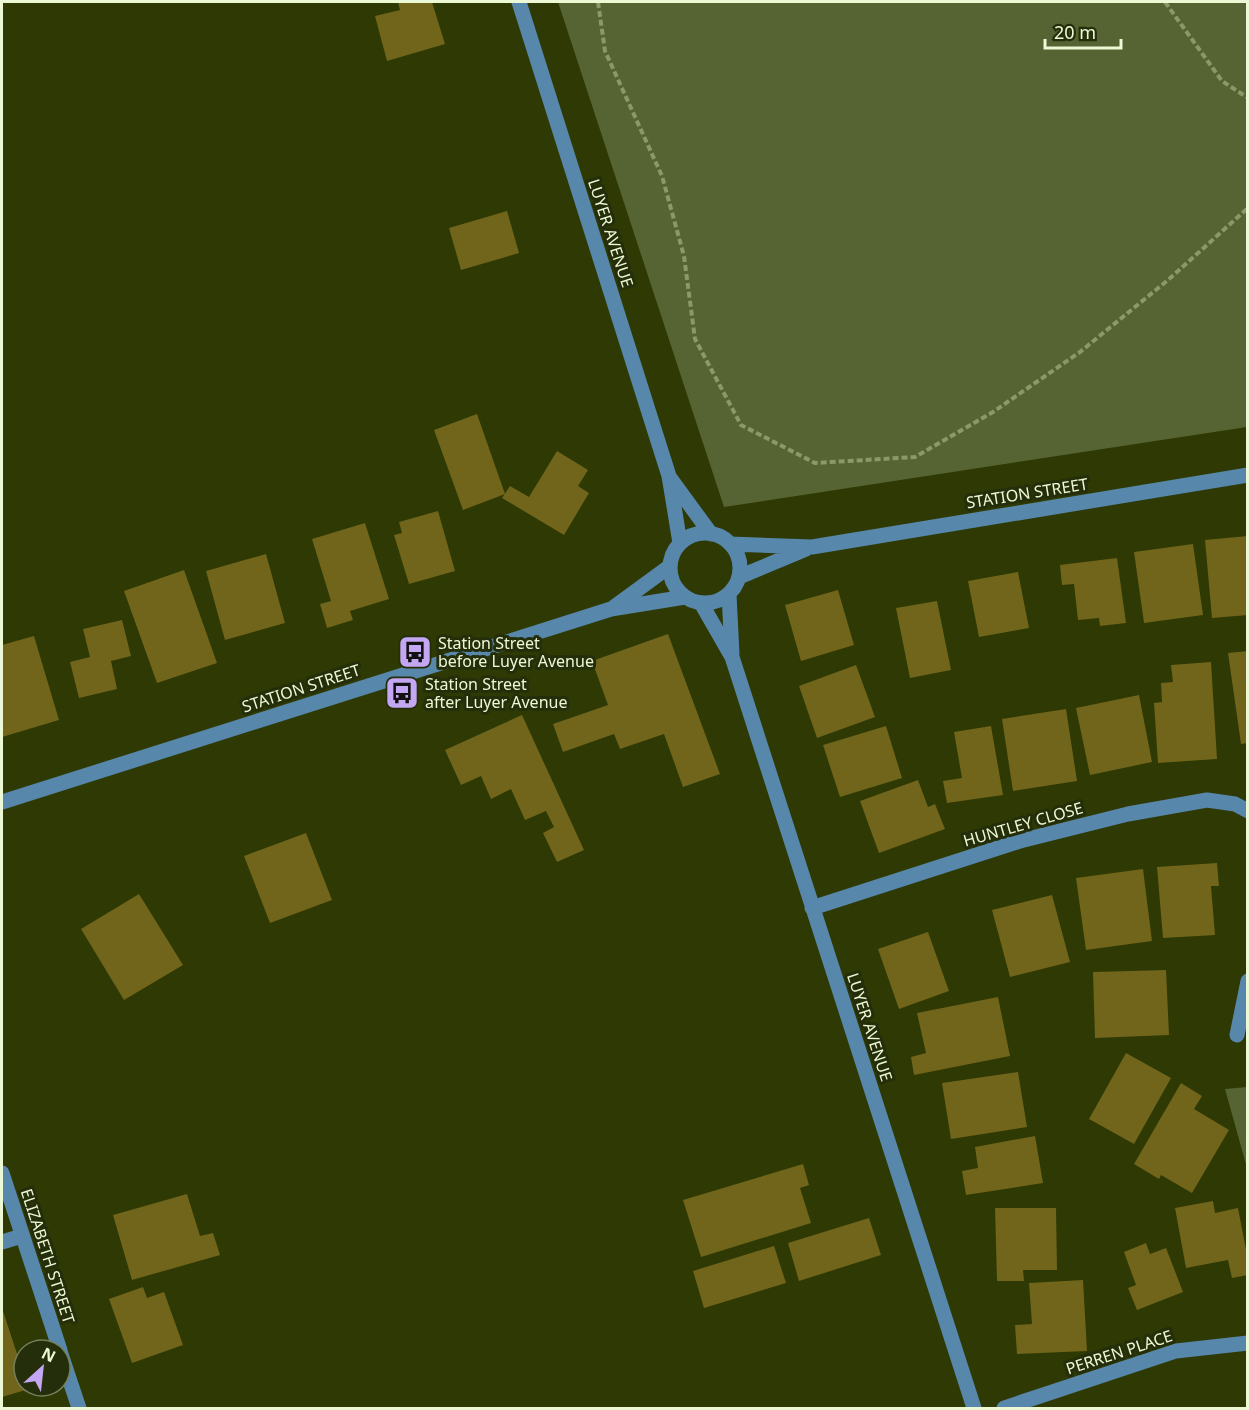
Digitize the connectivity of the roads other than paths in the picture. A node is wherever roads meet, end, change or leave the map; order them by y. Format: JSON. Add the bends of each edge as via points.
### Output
{"nodes":[{"id":1,"x":519,"y":2,"type":"edge"},
{"id":2,"x":1248,"y":475,"type":"edge"},
{"id":3,"x":669,"y":476,"type":"junction"},
{"id":4,"x":711,"y":534,"type":"junction"},
{"id":5,"x":680,"y":543,"type":"junction"},
{"id":6,"x":730,"y":544,"type":"junction"},
{"id":7,"x":812,"y":547,"type":"junction"},
{"id":8,"x":670,"y":566,"type":"junction"},
{"id":9,"x":739,"y":577,"type":"junction"},
{"id":10,"x":729,"y":594,"type":"junction"},
{"id":11,"x":685,"y":597,"type":"junction"},
{"id":12,"x":701,"y":603,"type":"junction"},
{"id":13,"x":611,"y":609,"type":"junction"},
{"id":14,"x":732,"y":657,"type":"junction"},
{"id":15,"x":2,"y":802,"type":"edge"},
{"id":16,"x":1248,"y":811,"type":"edge"},
{"id":17,"x":812,"y":908,"type":"junction"},
{"id":18,"x":1248,"y":981,"type":"edge"},
{"id":19,"x":1237,"y":1035,"type":"dead end"},
{"id":20,"x":2,"y":1173,"type":"edge"},
{"id":21,"x":22,"y":1236,"type":"junction"},
{"id":22,"x":2,"y":1242,"type":"edge"},
{"id":23,"x":56,"y":1338,"type":"edge"},
{"id":24,"x":1248,"y":1343,"type":"edge"},
{"id":25,"x":72,"y":1387,"type":"edge"},
{"id":26,"x":79,"y":1408,"type":"edge"},
{"id":27,"x":974,"y":1408,"type":"edge"},
{"id":28,"x":1004,"y":1408,"type":"edge"}],
"edges":[{"from":1,"to":3,"type":"street","name":"LUYER AVENUE"},
{"from":2,"to":7,"type":"street","name":"STATION STREET"},
{"from":3,"to":4,"type":"street","name":"LUYER AVENUE"},
{"from":3,"to":5,"type":"street","name":"LUYER AVENUE"},
{"from":4,"to":5,"type":"street","via":[[695,535]]},
{"from":4,"to":6,"type":"street"},
{"from":5,"to":8,"type":"street"},
{"from":6,"to":7,"type":"street","name":"STATION STREET"},
{"from":6,"to":9,"type":"street","via":[[737,554]]},
{"from":7,"to":9,"type":"street","name":"STATION STREET"},
{"from":8,"to":11,"type":"street","via":[[673,584]]},
{"from":8,"to":13,"type":"street","name":"STATION STREET"},
{"from":9,"to":10,"type":"street"},
{"from":10,"to":12,"type":"street"},
{"from":10,"to":14,"type":"street","name":"LUYER AVENUE"},
{"from":11,"to":12,"type":"street"},
{"from":11,"to":13,"type":"street","name":"STATION STREET"},
{"from":12,"to":14,"type":"street","name":"LUYER AVENUE"},
{"from":13,"to":15,"type":"street","name":"STATION STREET"},
{"from":14,"to":17,"type":"street","name":"LUYER AVENUE"},
{"from":16,"to":17,"type":"street","name":"HUNTLEY CLOSE","via":[[1235,804],[1207,800],[1128,814],[1020,842]]},
{"from":17,"to":27,"type":"street","name":"LUYER AVENUE"},
{"from":18,"to":19,"type":"street"},
{"from":20,"to":21,"type":"street","name":"ELIZABETH STREET"},
{"from":21,"to":22,"type":"street"},
{"from":21,"to":23,"type":"street","name":"ELIZABETH STREET"},
{"from":24,"to":28,"type":"street","name":"PERREN PLACE","via":[[1176,1351]]},
{"from":25,"to":26,"type":"street","name":"ELIZABETH STREET"}]}
